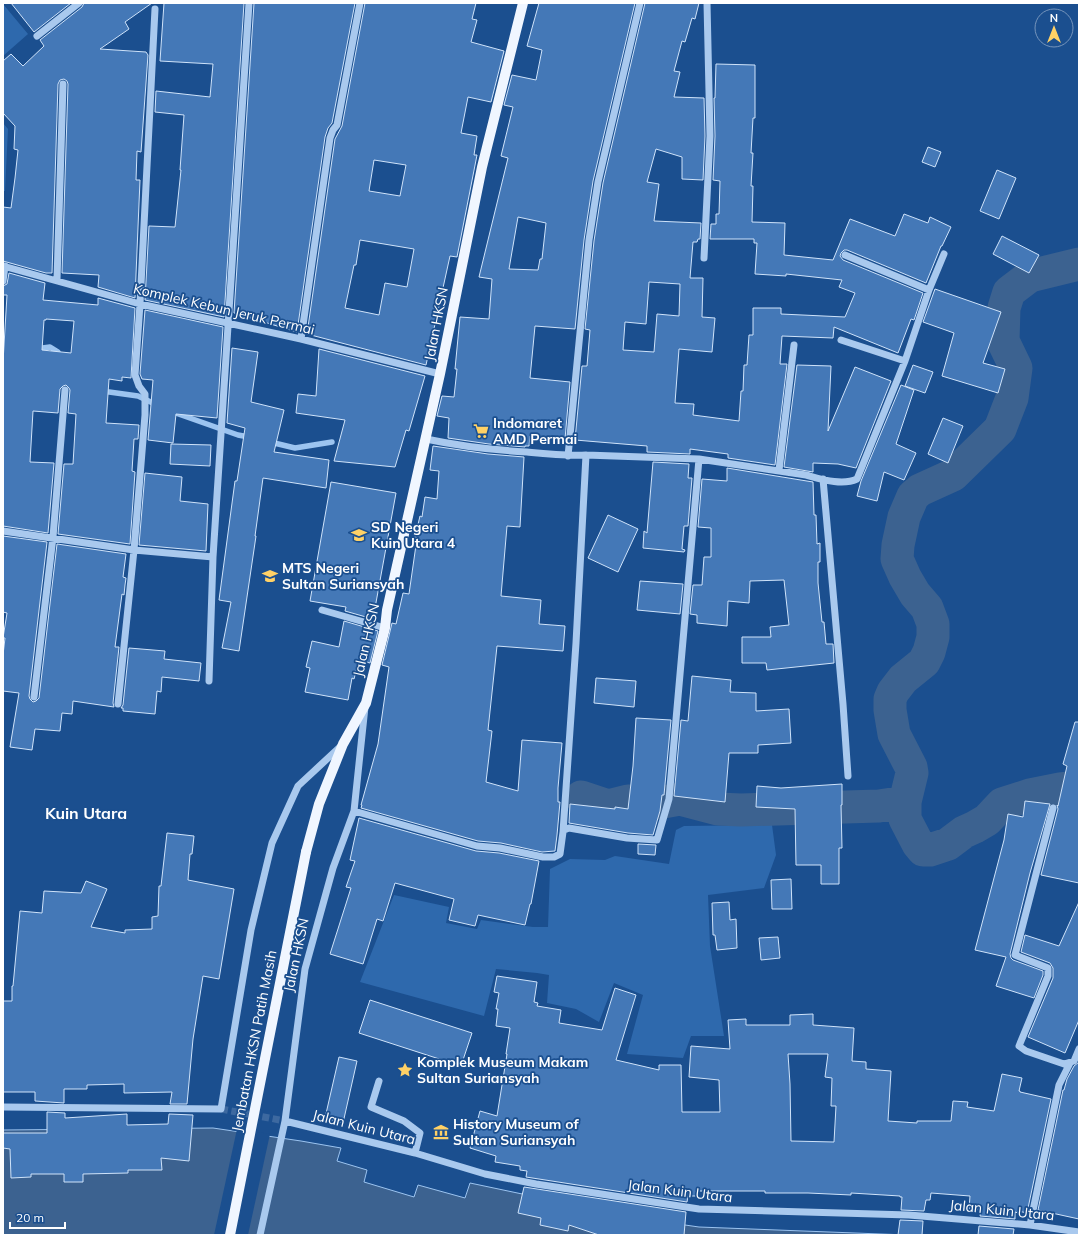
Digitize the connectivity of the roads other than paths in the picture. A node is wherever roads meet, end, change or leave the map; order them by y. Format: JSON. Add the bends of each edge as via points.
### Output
{"nodes":[{"id":1,"x":79,"y":3,"type":"edge"},
{"id":2,"x":249,"y":3,"type":"edge"},
{"id":3,"x":360,"y":3,"type":"edge"},
{"id":4,"x":523,"y":3,"type":"edge"},
{"id":5,"x":640,"y":3,"type":"edge"},
{"id":6,"x":707,"y":3,"type":"edge"},
{"id":7,"x":155,"y":9,"type":"dead end"},
{"id":8,"x":37,"y":36,"type":"dead end"},
{"id":9,"x":63,"y":84,"type":"dead end"},
{"id":10,"x":944,"y":254,"type":"dead end"},
{"id":11,"x":846,"y":255,"type":"dead end"},
{"id":12,"x":704,"y":258,"type":"dead end"},
{"id":13,"x":4,"y":266,"type":"edge"},
{"id":14,"x":57,"y":280,"type":"junction"},
{"id":15,"x":3,"y":281,"type":"edge"},
{"id":16,"x":929,"y":290,"type":"junction"},
{"id":17,"x":140,"y":304,"type":"junction"},
{"id":18,"x":229,"y":324,"type":"junction"},
{"id":19,"x":301,"y":339,"type":"junction"},
{"id":20,"x":841,"y":340,"type":"dead end"},
{"id":21,"x":794,"y":345,"type":"dead end"},
{"id":22,"x":905,"y":361,"type":"junction"},
{"id":23,"x":440,"y":374,"type":"junction"},
{"id":24,"x":65,"y":390,"type":"dead end"},
{"id":25,"x":426,"y":439,"type":"junction"},
{"id":26,"x":586,"y":455,"type":"junction"},
{"id":27,"x":568,"y":456,"type":"junction"},
{"id":28,"x":699,"y":460,"type":"junction"},
{"id":29,"x":779,"y":470,"type":"junction"},
{"id":30,"x":823,"y":479,"type":"junction"},
{"id":31,"x":3,"y":531,"type":"edge"},
{"id":32,"x":53,"y":537,"type":"junction"},
{"id":33,"x":134,"y":550,"type":"junction"},
{"id":34,"x":213,"y":557,"type":"junction"},
{"id":35,"x":322,"y":610,"type":"dead end"},
{"id":36,"x":385,"y":628,"type":"junction"},
{"id":37,"x":209,"y":681,"type":"dead end"},
{"id":38,"x":34,"y":697,"type":"dead end"},
{"id":39,"x":366,"y":703,"type":"junction"},
{"id":40,"x":118,"y":704,"type":"dead end"},
{"id":41,"x":343,"y":744,"type":"junction"},
{"id":42,"x":848,"y":776,"type":"dead end"},
{"id":43,"x":1053,"y":808,"type":"dead end"},
{"id":44,"x":354,"y":811,"type":"junction"},
{"id":45,"x":563,"y":832,"type":"junction"},
{"id":46,"x":1079,"y":1049,"type":"edge"},
{"id":47,"x":1070,"y":1063,"type":"junction"},
{"id":48,"x":379,"y":1081,"type":"dead end"},
{"id":49,"x":3,"y":1107,"type":"edge"},
{"id":50,"x":285,"y":1120,"type":"junction"},
{"id":51,"x":415,"y":1153,"type":"junction"},
{"id":52,"x":1030,"y":1225,"type":"junction"},
{"id":53,"x":1079,"y":1232,"type":"edge"},
{"id":54,"x":230,"y":1235,"type":"edge"},
{"id":55,"x":260,"y":1235,"type":"edge"}],
"edges":[{"from":1,"to":8,"type":"street"},
{"from":2,"to":18,"type":"street"},
{"from":3,"to":19,"type":"street","via":[[337,125],[330,138]]},
{"from":4,"to":23,"type":"main road","name":"Jalan HKSN","via":[[482,167]]},
{"from":5,"to":27,"type":"street","via":[[598,182],[589,240]]},
{"from":6,"to":12,"type":"street","via":[[710,136]]},
{"from":7,"to":17,"type":"street"},
{"from":9,"to":14,"type":"street"},
{"from":10,"to":16,"type":"street"},
{"from":11,"to":16,"type":"street"},
{"from":13,"to":14,"type":"street","name":"Komplek Kebun Jeruk Permai"},
{"from":13,"to":15,"type":"street"},
{"from":14,"to":17,"type":"street","name":"Komplek Kebun Jeruk Permai"},
{"from":16,"to":22,"type":"street"},
{"from":17,"to":18,"type":"street","name":"Komplek Kebun Jeruk Permai"},
{"from":17,"to":33,"type":"street","via":[[135,375],[145,398]]},
{"from":18,"to":19,"type":"street","name":"Komplek Kebun Jeruk Permai"},
{"from":18,"to":34,"type":"street"},
{"from":19,"to":23,"type":"street","name":"Komplek Kebun Jeruk Permai"},
{"from":20,"to":22,"type":"street"},
{"from":21,"to":29,"type":"street"},
{"from":22,"to":30,"type":"street","via":[[857,479],[846,482]]},
{"from":23,"to":25,"type":"main road","name":"Jalan HKSN"},
{"from":24,"to":32,"type":"street"},
{"from":25,"to":27,"type":"street","via":[[496,450]]},
{"from":25,"to":36,"type":"main road","name":"Jalan HKSN"},
{"from":26,"to":27,"type":"street"},
{"from":26,"to":28,"type":"street"},
{"from":26,"to":45,"type":"street"},
{"from":28,"to":29,"type":"street"},
{"from":28,"to":45,"type":"street","via":[[669,799],[659,837],[655,841],[569,828]]},
{"from":29,"to":30,"type":"street"},
{"from":30,"to":42,"type":"street"},
{"from":31,"to":32,"type":"street"},
{"from":32,"to":33,"type":"street"},
{"from":32,"to":38,"type":"street"},
{"from":33,"to":34,"type":"street"},
{"from":33,"to":40,"type":"street"},
{"from":34,"to":37,"type":"street"},
{"from":35,"to":36,"type":"street"},
{"from":36,"to":39,"type":"main road","name":"Jalan HKSN"},
{"from":39,"to":41,"type":"main road","name":"Jembatan HKSN Patih Masih"},
{"from":39,"to":44,"type":"street","name":"Jalan HKSN"},
{"from":41,"to":49,"type":"street","via":[[298,786],[272,843],[251,930],[221,1109]]},
{"from":41,"to":54,"type":"main road","name":"Jembatan HKSN Patih Masih","bridge":true,"via":[[319,804],[306,852]]},
{"from":43,"to":47,"type":"street","via":[[1015,955],[1048,968],[1048,976],[1019,1046],[1061,1064]]},
{"from":44,"to":45,"type":"street","via":[[477,846],[543,857],[560,854]]},
{"from":44,"to":50,"type":"street","name":"Jalan HKSN","via":[[333,868],[305,969]]},
{"from":46,"to":47,"type":"street","via":[[1074,1061]]},
{"from":47,"to":52,"type":"street","via":[[1059,1085]]},
{"from":48,"to":51,"type":"street","via":[[372,1107],[404,1120],[420,1133]]},
{"from":50,"to":51,"type":"street","name":"Jalan Kuin Utara"},
{"from":50,"to":55,"type":"street","name":"Jalan HKSN"},
{"from":51,"to":52,"type":"street","name":"Jalan Kuin Utara","via":[[485,1174],[699,1209],[909,1215]]},
{"from":52,"to":53,"type":"street","name":"Jalan Kuin Utara"}]}
